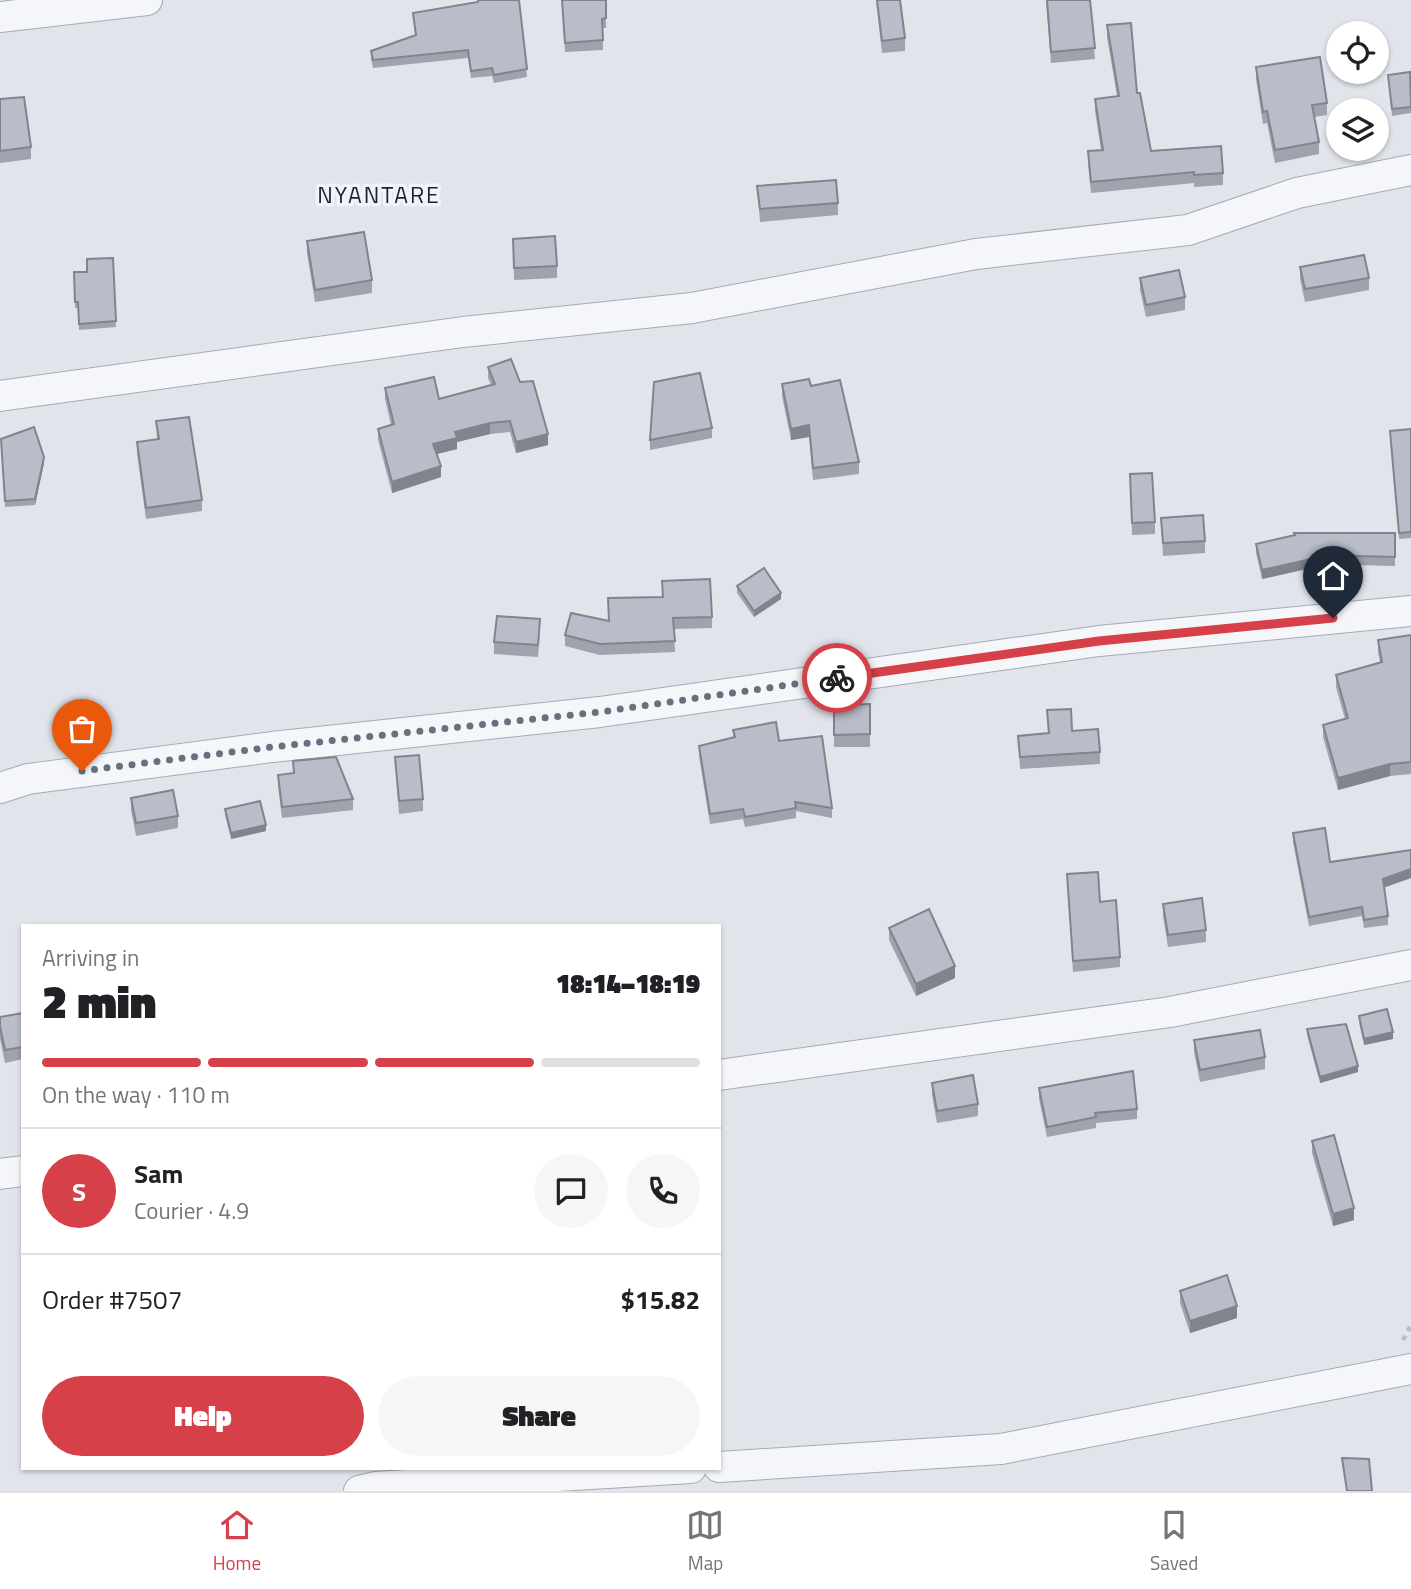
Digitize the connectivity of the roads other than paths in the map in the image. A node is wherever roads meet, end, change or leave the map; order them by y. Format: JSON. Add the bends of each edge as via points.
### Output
{"nodes":[{"id":1,"x":147,"y":0,"type":"edge"},
{"id":2,"x":0,"y":17,"type":"edge"},
{"id":3,"x":1411,"y":170,"type":"edge"},
{"id":4,"x":0,"y":396,"type":"edge"},
{"id":5,"x":1411,"y":611,"type":"edge"},
{"id":6,"x":0,"y":788,"type":"edge"},
{"id":7,"x":1411,"y":965,"type":"edge"},
{"id":8,"x":721,"y":1075,"type":"edge"},
{"id":9,"x":21,"y":1171,"type":"edge"},
{"id":10,"x":0,"y":1174,"type":"edge"},
{"id":11,"x":1411,"y":1369,"type":"edge"},
{"id":12,"x":721,"y":1466,"type":"edge"},
{"id":13,"x":658,"y":1470,"type":"edge"},
{"id":14,"x":359,"y":1491,"type":"edge"}],
"edges":[{"from":1,"to":2,"type":"street"},
{"from":3,"to":4,"type":"street","via":[[1297,193],[1188,230],[976,254],[692,308],[463,332]]},
{"from":5,"to":6,"type":"street","via":[[1099,641],[600,712],[42,777]]},
{"from":7,"to":8,"type":"street","via":[[1170,1012]]},
{"from":9,"to":10,"type":"street"},
{"from":11,"to":12,"type":"street","via":[[1001,1449]]},
{"from":13,"to":14,"type":"street"}]}
